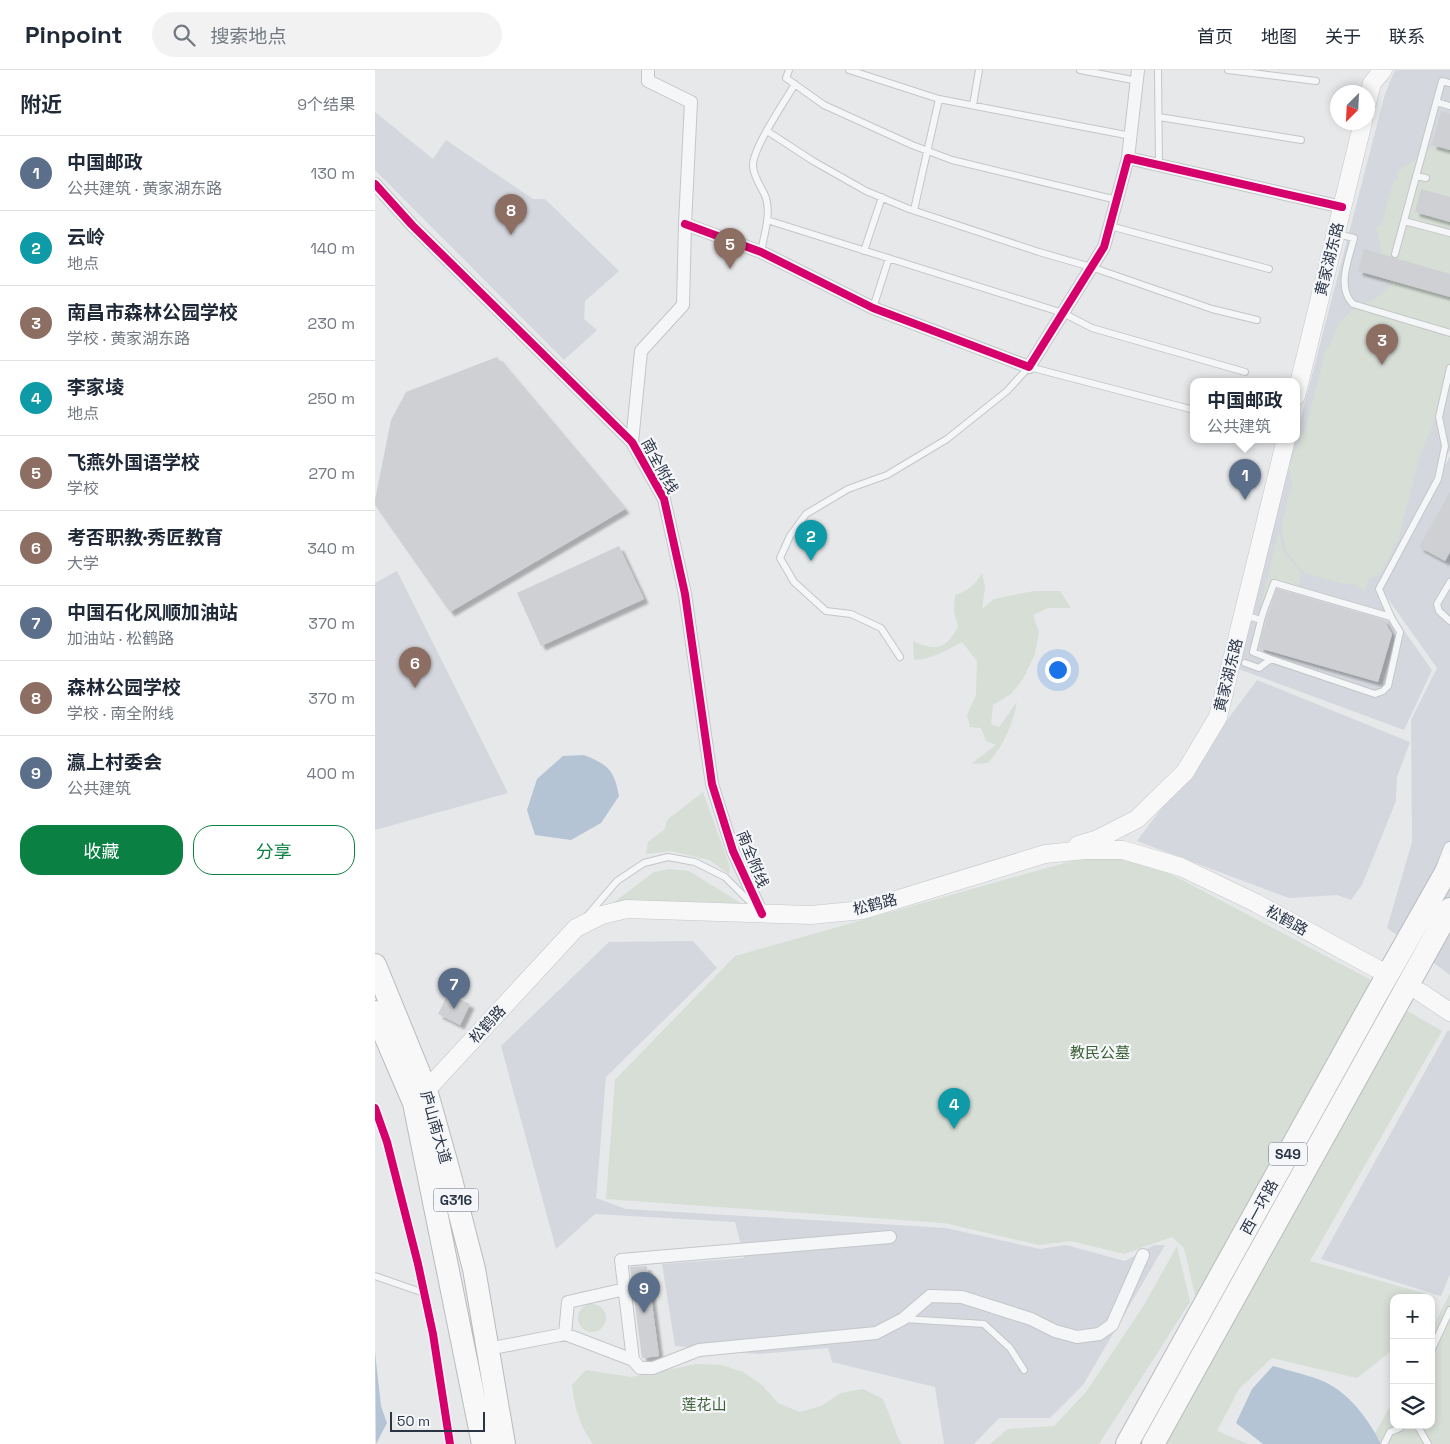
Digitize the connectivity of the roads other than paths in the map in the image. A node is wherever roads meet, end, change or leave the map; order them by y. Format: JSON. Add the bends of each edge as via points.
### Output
{"nodes":[{"id":1,"x":648,"y":70,"type":"edge"},
{"id":2,"x":789,"y":70,"type":"edge"},
{"id":3,"x":849,"y":70,"type":"edge"},
{"id":4,"x":979,"y":70,"type":"edge"},
{"id":5,"x":1080,"y":70,"type":"edge"},
{"id":6,"x":1159,"y":70,"type":"edge"},
{"id":7,"x":1228,"y":70,"type":"edge"},
{"id":8,"x":1383,"y":70,"type":"edge"},
{"id":9,"x":1117,"y":74,"type":"edge"},
{"id":10,"x":1138,"y":75,"type":"edge"},
{"id":11,"x":1316,"y":81,"type":"dead end"},
{"id":12,"x":1450,"y":83,"type":"edge"},
{"id":13,"x":795,"y":84,"type":"junction"},
{"id":14,"x":1372,"y":85,"type":"edge"},
{"id":15,"x":939,"y":99,"type":"junction"},
{"id":16,"x":1435,"y":102,"type":"junction"},
{"id":17,"x":973,"y":105,"type":"junction"},
{"id":18,"x":1450,"y":106,"type":"edge"},
{"id":19,"x":1159,"y":117,"type":"junction"},
{"id":20,"x":1361,"y":130,"type":"edge"},
{"id":21,"x":767,"y":131,"type":"junction"},
{"id":22,"x":1131,"y":136,"type":"junction"},
{"id":23,"x":1301,"y":140,"type":"dead end"},
{"id":24,"x":927,"y":150,"type":"junction"},
{"id":25,"x":1128,"y":158,"type":"junction"},
{"id":26,"x":1159,"y":165,"type":"junction"},
{"id":27,"x":1415,"y":176,"type":"junction"},
{"id":28,"x":1426,"y":178,"type":"dead end"},
{"id":29,"x":375,"y":184,"type":"edge"},
{"id":30,"x":882,"y":197,"type":"junction"},
{"id":31,"x":1117,"y":200,"type":"junction"},
{"id":32,"x":1342,"y":207,"type":"junction"},
{"id":33,"x":914,"y":210,"type":"junction"},
{"id":34,"x":767,"y":220,"type":"junction"},
{"id":35,"x":1403,"y":221,"type":"junction"},
{"id":36,"x":685,"y":224,"type":"junction"},
{"id":37,"x":1110,"y":226,"type":"junction"},
{"id":38,"x":1336,"y":233,"type":"junction"},
{"id":39,"x":1450,"y":233,"type":"edge"},
{"id":40,"x":864,"y":250,"type":"junction"},
{"id":41,"x":761,"y":252,"type":"junction"},
{"id":42,"x":1395,"y":254,"type":"dead end"},
{"id":43,"x":889,"y":258,"type":"junction"},
{"id":44,"x":1091,"y":267,"type":"junction"},
{"id":45,"x":1269,"y":269,"type":"dead end"},
{"id":46,"x":873,"y":308,"type":"junction"},
{"id":47,"x":1063,"y":313,"type":"junction"},
{"id":48,"x":1257,"y":320,"type":"dead end"},
{"id":49,"x":1450,"y":334,"type":"edge"},
{"id":50,"x":1029,"y":367,"type":"junction"},
{"id":51,"x":1450,"y":368,"type":"edge"},
{"id":52,"x":1245,"y":372,"type":"dead end"},
{"id":53,"x":1300,"y":380,"type":"edge"},
{"id":54,"x":1190,"y":409,"type":"edge"},
{"id":55,"x":632,"y":442,"type":"junction"},
{"id":56,"x":1285,"y":443,"type":"edge"},
{"id":57,"x":1450,"y":582,"type":"edge"},
{"id":58,"x":1243,"y":614,"type":"junction"},
{"id":59,"x":1391,"y":617,"type":"junction"},
{"id":60,"x":1261,"y":620,"type":"junction"},
{"id":61,"x":1450,"y":621,"type":"edge"},
{"id":62,"x":900,"y":657,"type":"dead end"},
{"id":63,"x":1271,"y":659,"type":"junction"},
{"id":64,"x":1245,"y":663,"type":"dead end"},
{"id":65,"x":1450,"y":848,"type":"edge"},
{"id":66,"x":1045,"y":854,"type":"junction"},
{"id":67,"x":1450,"y":865,"type":"edge"},
{"id":68,"x":1440,"y":905,"type":"edge"},
{"id":69,"x":762,"y":914,"type":"junction"},
{"id":70,"x":1450,"y":917,"type":"edge"},
{"id":71,"x":576,"y":928,"type":"junction"},
{"id":72,"x":1431,"y":942,"type":"junction"},
{"id":73,"x":375,"y":964,"type":"edge"},
{"id":74,"x":1381,"y":972,"type":"dead end"},
{"id":75,"x":1420,"y":992,"type":"dead end"},
{"id":76,"x":1446,"y":1007,"type":"edge"},
{"id":77,"x":375,"y":1012,"type":"edge"},
{"id":78,"x":420,"y":1096,"type":"junction"},
{"id":79,"x":890,"y":1236,"type":"dead end"},
{"id":80,"x":1143,"y":1255,"type":"dead end"},
{"id":81,"x":375,"y":1276,"type":"edge"},
{"id":82,"x":625,"y":1290,"type":"junction"},
{"id":83,"x":424,"y":1293,"type":"dead end"},
{"id":84,"x":1450,"y":1310,"type":"edge"},
{"id":85,"x":903,"y":1319,"type":"junction"},
{"id":86,"x":565,"y":1334,"type":"junction"},
{"id":87,"x":1435,"y":1342,"type":"edge"},
{"id":88,"x":488,"y":1349,"type":"junction"},
{"id":89,"x":633,"y":1360,"type":"junction"},
{"id":90,"x":1024,"y":1370,"type":"dead end"},
{"id":91,"x":1398,"y":1429,"type":"edge"},
{"id":92,"x":1419,"y":1429,"type":"edge"},
{"id":93,"x":483,"y":1444,"type":"edge"},
{"id":94,"x":504,"y":1444,"type":"edge"},
{"id":95,"x":1127,"y":1444,"type":"edge"},
{"id":96,"x":1153,"y":1444,"type":"edge"},
{"id":97,"x":1384,"y":1444,"type":"edge"},
{"id":98,"x":1428,"y":1444,"type":"edge"}],
"edges":[{"from":1,"to":36,"type":"street","via":[[648,81],[691,102]]},
{"from":2,"to":13,"type":"lane","via":[[786,78]]},
{"from":3,"to":15,"type":"lane"},
{"from":4,"to":17,"type":"lane"},
{"from":5,"to":9,"type":"lane"},
{"from":6,"to":19,"type":"lane"},
{"from":7,"to":11,"type":"lane"},
{"from":8,"to":14,"type":"main road"},
{"from":9,"to":10,"type":"lane"},
{"from":10,"to":22,"type":"street"},
{"from":12,"to":16,"type":"lane","via":[[1441,81]]},
{"from":13,"to":21,"type":"lane"},
{"from":13,"to":24,"type":"lane","via":[[824,106]]},
{"from":15,"to":17,"type":"lane"},
{"from":15,"to":24,"type":"lane"},
{"from":16,"to":18,"type":"lane"},
{"from":16,"to":27,"type":"lane"},
{"from":17,"to":22,"type":"lane"},
{"from":19,"to":23,"type":"lane"},
{"from":19,"to":26,"type":"lane"},
{"from":20,"to":32,"type":"main road","name":"黄家湖东路"},
{"from":21,"to":30,"type":"lane","via":[[813,161]]},
{"from":21,"to":34,"type":"lane","via":[[753,164],[757,183],[766,199]]},
{"from":22,"to":25,"type":"street"},
{"from":24,"to":31,"type":"lane","via":[[952,160]]},
{"from":24,"to":33,"type":"lane"},
{"from":25,"to":26,"type":"street"},
{"from":25,"to":31,"type":"street"},
{"from":26,"to":32,"type":"street"},
{"from":27,"to":28,"type":"lane"},
{"from":27,"to":35,"type":"lane"},
{"from":29,"to":55,"type":"street","name":"南全附线"},
{"from":30,"to":33,"type":"lane"},
{"from":30,"to":40,"type":"lane"},
{"from":31,"to":37,"type":"street"},
{"from":32,"to":38,"type":"main road","name":"黄家湖东路"},
{"from":33,"to":44,"type":"lane"},
{"from":34,"to":40,"type":"lane"},
{"from":34,"to":41,"type":"lane"},
{"from":35,"to":39,"type":"lane"},
{"from":35,"to":42,"type":"lane"},
{"from":36,"to":41,"type":"street"},
{"from":36,"to":55,"type":"street","via":[[683,306],[641,351]]},
{"from":37,"to":44,"type":"street","via":[[1104,247]]},
{"from":37,"to":45,"type":"lane"},
{"from":38,"to":49,"type":"lane","via":[[1354,238],[1345,279],[1346,291],[1353,304]]},
{"from":38,"to":53,"type":"main road","name":"黄家湖东路"},
{"from":40,"to":43,"type":"lane"},
{"from":41,"to":46,"type":"street"},
{"from":43,"to":46,"type":"lane"},
{"from":43,"to":47,"type":"lane"},
{"from":44,"to":47,"type":"street"},
{"from":44,"to":48,"type":"lane","via":[[1212,309]]},
{"from":46,"to":50,"type":"street"},
{"from":47,"to":50,"type":"street"},
{"from":47,"to":52,"type":"lane","via":[[1092,328]]},
{"from":50,"to":54,"type":"lane"},
{"from":50,"to":62,"type":"lane","via":[[1007,391],[947,439],[887,474],[848,489],[806,514],[790,536],[780,558],[795,582],[826,611],[851,614],[881,628]]},
{"from":51,"to":59,"type":"lane","via":[[1439,417],[1445,446],[1438,479],[1379,589]]},
{"from":55,"to":69,"type":"street","name":"南全附线","via":[[665,499],[685,594],[712,784],[733,851]]},
{"from":56,"to":58,"type":"main road","name":"黄家湖东路"},
{"from":57,"to":61,"type":"lane","via":[[1437,604],[1439,611]]},
{"from":58,"to":60,"type":"lane"},
{"from":58,"to":66,"type":"main road","name":"黄家湖东路","via":[[1218,717],[1185,772],[1137,819],[1098,839]]},
{"from":59,"to":60,"type":"lane","via":[[1274,583]]},
{"from":59,"to":63,"type":"lane","via":[[1400,632],[1388,686],[1375,694]]},
{"from":60,"to":63,"type":"lane","via":[[1253,652]]},
{"from":63,"to":64,"type":"lane","via":[[1259,668]]},
{"from":65,"to":68,"type":"street"},
{"from":66,"to":69,"type":"main road","name":"松鹤路","via":[[863,910],[811,915]]},
{"from":66,"to":74,"type":"main road","name":"松鹤路","via":[[1123,850],[1181,867],[1256,903]]},
{"from":67,"to":68,"type":"highway","name":"西一环路","number":"S49"},
{"from":68,"to":72,"type":"highway","name":"西一环路","number":"S49"},
{"from":68,"to":95,"type":"highway","name":"西一环路","number":"S49","via":[[1370,1005]]},
{"from":69,"to":71,"type":"main road","name":"松鹤路","via":[[627,909],[602,915]]},
{"from":69,"to":71,"type":"lane","via":[[725,877],[695,862],[668,857],[644,863],[617,881]]},
{"from":70,"to":72,"type":"street"},
{"from":71,"to":78,"type":"main road","name":"松鹤路"},
{"from":72,"to":96,"type":"highway","name":"西一环路","number":"S49"},
{"from":73,"to":78,"type":"highway","name":"庐山南大道","number":"G316"},
{"from":75,"to":76,"type":"main road"},
{"from":77,"to":78,"type":"highway","name":"庐山南大道","number":"G316"},
{"from":78,"to":88,"type":"highway","name":"庐山南大道","number":"G316","via":[[474,1269]]},
{"from":78,"to":93,"type":"highway","name":"庐山南大道","number":"G316"},
{"from":79,"to":82,"type":"street","via":[[621,1260]]},
{"from":80,"to":85,"type":"street","via":[[1112,1325],[1099,1334],[1077,1336],[962,1297],[930,1296]]},
{"from":81,"to":83,"type":"lane"},
{"from":82,"to":86,"type":"street","via":[[568,1302]]},
{"from":82,"to":89,"type":"street"},
{"from":84,"to":87,"type":"lane"},
{"from":85,"to":89,"type":"street","via":[[877,1333],[699,1350],[653,1368],[640,1368]]},
{"from":85,"to":90,"type":"lane","via":[[984,1324],[1010,1348]]},
{"from":86,"to":88,"type":"street"},
{"from":86,"to":89,"type":"street"},
{"from":88,"to":94,"type":"highway","name":"庐山南大道","number":"G316"},
{"from":91,"to":97,"type":"lane","via":[[1390,1432]]},
{"from":92,"to":98,"type":"lane"}]}
